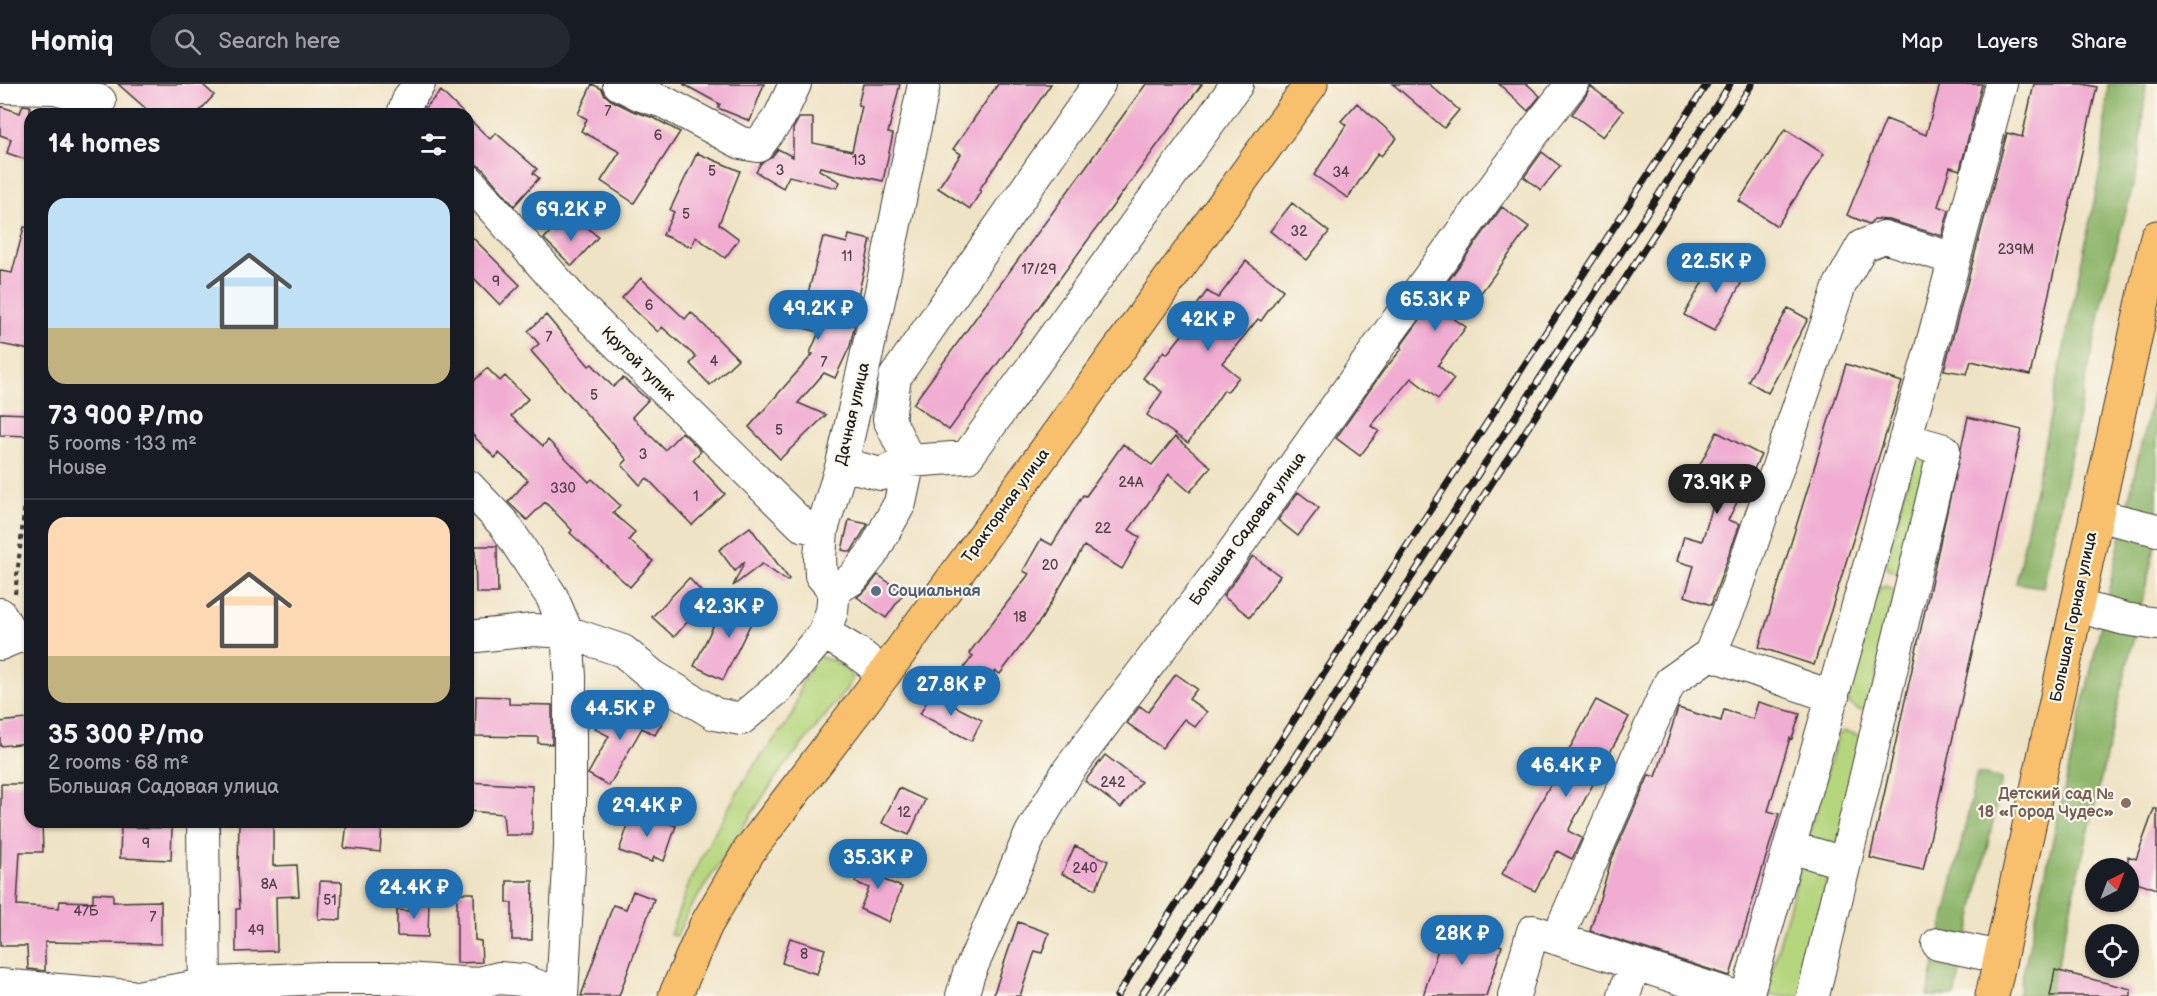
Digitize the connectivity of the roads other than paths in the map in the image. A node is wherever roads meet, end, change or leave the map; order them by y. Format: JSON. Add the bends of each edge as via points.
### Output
{"nodes":[{"id":1,"x":419,"y":84,"type":"edge"},
{"id":2,"x":619,"y":84,"type":"edge"},
{"id":3,"x":795,"y":84,"type":"edge"},
{"id":4,"x":924,"y":84,"type":"edge"},
{"id":5,"x":1099,"y":84,"type":"edge"},
{"id":6,"x":1237,"y":84,"type":"edge"},
{"id":7,"x":1311,"y":84,"type":"edge"},
{"id":8,"x":1572,"y":84,"type":"edge"},
{"id":9,"x":2001,"y":84,"type":"edge"},
{"id":10,"x":0,"y":87,"type":"edge"},
{"id":11,"x":104,"y":100,"type":"edge"},
{"id":12,"x":406,"y":108,"type":"edge"},
{"id":13,"x":474,"y":187,"type":"edge"},
{"id":14,"x":2157,"y":237,"type":"edge"},
{"id":15,"x":1954,"y":259,"type":"junction"},
{"id":16,"x":1905,"y":440,"type":"junction"},
{"id":17,"x":909,"y":461,"type":"junction"},
{"id":18,"x":842,"y":464,"type":"junction"},
{"id":19,"x":474,"y":492,"type":"edge"},
{"id":20,"x":2096,"y":515,"type":"junction"},
{"id":21,"x":822,"y":530,"type":"junction"},
{"id":22,"x":2157,"y":530,"type":"edge"},
{"id":23,"x":1867,"y":574,"type":"junction"},
{"id":24,"x":1912,"y":585,"type":"junction"},
{"id":25,"x":834,"y":590,"type":"junction"},
{"id":26,"x":2077,"y":606,"type":"junction"},
{"id":27,"x":2157,"y":624,"type":"edge"},
{"id":28,"x":567,"y":632,"type":"junction"},
{"id":29,"x":824,"y":633,"type":"junction"},
{"id":30,"x":474,"y":636,"type":"edge"},
{"id":31,"x":1710,"y":654,"type":"junction"},
{"id":32,"x":884,"y":674,"type":"junction"},
{"id":33,"x":1830,"y":707,"type":"junction"},
{"id":34,"x":1877,"y":728,"type":"junction"},
{"id":35,"x":203,"y":828,"type":"edge"},
{"id":36,"x":1790,"y":846,"type":"junction"},
{"id":37,"x":1845,"y":863,"type":"junction"},
{"id":38,"x":1557,"y":939,"type":"junction"},
{"id":39,"x":1938,"y":945,"type":"dead end"},
{"id":40,"x":2000,"y":957,"type":"junction"},
{"id":41,"x":1634,"y":964,"type":"junction"},
{"id":42,"x":0,"y":985,"type":"edge"},
{"id":43,"x":204,"y":991,"type":"edge"},
{"id":44,"x":130,"y":996,"type":"edge"},
{"id":45,"x":142,"y":996,"type":"edge"},
{"id":46,"x":555,"y":996,"type":"edge"},
{"id":47,"x":562,"y":996,"type":"edge"},
{"id":48,"x":675,"y":996,"type":"edge"},
{"id":49,"x":962,"y":996,"type":"edge"},
{"id":50,"x":1514,"y":996,"type":"edge"},
{"id":51,"x":1624,"y":996,"type":"edge"},
{"id":52,"x":1734,"y":996,"type":"edge"},
{"id":53,"x":1747,"y":996,"type":"edge"},
{"id":54,"x":1813,"y":996,"type":"edge"},
{"id":55,"x":1992,"y":996,"type":"edge"}],
"edges":[{"from":1,"to":12,"type":"street"},
{"from":2,"to":3,"type":"street","via":[[664,102],[741,143],[758,146],[780,116]]},
{"from":4,"to":18,"type":"street","name":"Дачная улица"},
{"from":5,"to":17,"type":"street","via":[[895,377],[889,419]]},
{"from":6,"to":17,"type":"street","via":[[967,457]]},
{"from":7,"to":32,"type":"main road","name":"Тракторная улица"},
{"from":8,"to":49,"type":"street","name":"Большая Садовая улица","via":[[1229,558],[1068,771],[1031,834]]},
{"from":9,"to":15,"type":"street"},
{"from":10,"to":11,"type":"street","via":[[55,88]]},
{"from":13,"to":21,"type":"street","name":"Крутой тупик","via":[[593,320],[802,525]]},
{"from":14,"to":20,"type":"main road","name":"Большая Горная улица"},
{"from":15,"to":16,"type":"street"},
{"from":15,"to":31,"type":"street","via":[[1884,237],[1862,246],[1840,285],[1732,602]]},
{"from":16,"to":23,"type":"street"},
{"from":16,"to":24,"type":"street","via":[[1944,450]]},
{"from":17,"to":18,"type":"street","via":[[881,474]]},
{"from":17,"to":25,"type":"street","via":[[900,503],[872,554],[852,579]]},
{"from":18,"to":21,"type":"street","name":"Дачная улица"},
{"from":19,"to":28,"type":"street","via":[[505,525],[552,597]]},
{"from":20,"to":22,"type":"street"},
{"from":20,"to":26,"type":"main road","name":"Большая Горная улица"},
{"from":21,"to":25,"type":"street","name":"Дачная улица","via":[[821,575]]},
{"from":23,"to":24,"type":"street"},
{"from":23,"to":33,"type":"street"},
{"from":24,"to":34,"type":"street"},
{"from":25,"to":29,"type":"street"},
{"from":26,"to":27,"type":"street"},
{"from":26,"to":40,"type":"main road","name":"Большая Горная улица"},
{"from":28,"to":29,"type":"street","via":[[623,651],[653,676],[715,714],[741,719],[777,689]]},
{"from":28,"to":30,"type":"street","via":[[533,630]]},
{"from":28,"to":47,"type":"street","via":[[570,846]]},
{"from":29,"to":32,"type":"street"},
{"from":31,"to":33,"type":"street"},
{"from":31,"to":38,"type":"street","via":[[1670,682]]},
{"from":32,"to":48,"type":"main road","name":"Тракторная улица","via":[[749,851],[706,925]]},
{"from":33,"to":34,"type":"street"},
{"from":33,"to":36,"type":"street"},
{"from":34,"to":37,"type":"street"},
{"from":35,"to":43,"type":"street"},
{"from":36,"to":37,"type":"street"},
{"from":36,"to":53,"type":"street"},
{"from":37,"to":54,"type":"street"},
{"from":38,"to":41,"type":"street"},
{"from":38,"to":50,"type":"street","via":[[1533,931]]},
{"from":39,"to":40,"type":"street"},
{"from":40,"to":55,"type":"main road","name":"Большая Горная улица"},
{"from":41,"to":51,"type":"street"},
{"from":41,"to":52,"type":"street"},
{"from":42,"to":44,"type":"street"},
{"from":43,"to":45,"type":"street"},
{"from":43,"to":46,"type":"street","via":[[218,983],[392,978],[475,984],[499,978],[522,980]]}]}
